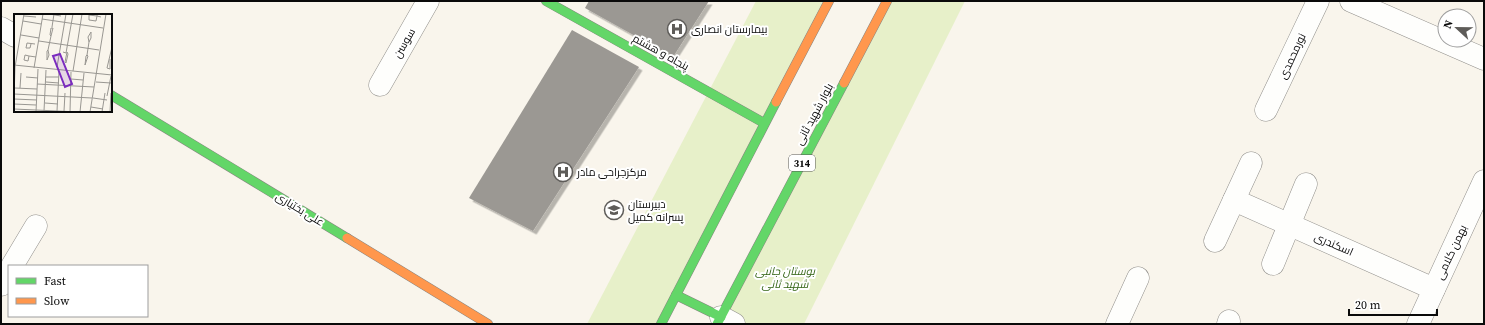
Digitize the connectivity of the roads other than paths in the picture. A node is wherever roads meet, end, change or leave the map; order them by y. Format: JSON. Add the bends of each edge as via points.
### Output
{"nodes":[{"id":1,"x":428,"y":1,"type":"edge"},
{"id":2,"x":546,"y":1,"type":"edge"},
{"id":3,"x":829,"y":1,"type":"edge"},
{"id":4,"x":887,"y":1,"type":"edge"},
{"id":5,"x":1318,"y":1,"type":"edge"},
{"id":6,"x":1351,"y":1,"type":"edge"},
{"id":7,"x":1,"y":28,"type":"edge"},
{"id":8,"x":14,"y":35,"type":"edge"},
{"id":9,"x":1484,"y":59,"type":"edge"},
{"id":10,"x":380,"y":85,"type":"dead end"},
{"id":11,"x":112,"y":96,"type":"edge"},
{"id":12,"x":1266,"y":110,"type":"dead end"},
{"id":13,"x":764,"y":123,"type":"junction"},
{"id":14,"x":1251,"y":164,"type":"dead end"},
{"id":15,"x":1484,"y":181,"type":"edge"},
{"id":16,"x":1306,"y":184,"type":"dead end"},
{"id":17,"x":1234,"y":200,"type":"junction"},
{"id":18,"x":1288,"y":223,"type":"junction"},
{"id":19,"x":36,"y":226,"type":"dead end"},
{"id":20,"x":1215,"y":241,"type":"dead end"},
{"id":21,"x":1272,"y":264,"type":"dead end"},
{"id":22,"x":13,"y":265,"type":"edge"},
{"id":23,"x":8,"y":273,"type":"edge"},
{"id":24,"x":1138,"y":278,"type":"dead end"},
{"id":25,"x":1,"y":285,"type":"edge"},
{"id":26,"x":1434,"y":289,"type":"junction"},
{"id":27,"x":676,"y":295,"type":"junction"},
{"id":28,"x":724,"y":322,"type":"edge"},
{"id":29,"x":488,"y":324,"type":"edge"},
{"id":30,"x":661,"y":324,"type":"edge"},
{"id":31,"x":1116,"y":324,"type":"edge"},
{"id":32,"x":1418,"y":324,"type":"edge"}],
"edges":[{"from":1,"to":10,"type":"street","name":"سوسن"},
{"from":2,"to":13,"type":"main road","name":"پنجاه و هشتم"},
{"from":3,"to":13,"type":"main road"},
{"from":4,"to":28,"type":"main road","name":"بلوار شهید ثانی","number":"314"},
{"from":5,"to":12,"type":"street","name":"نورمحمدی"},
{"from":6,"to":9,"type":"street"},
{"from":7,"to":8,"type":"street"},
{"from":11,"to":29,"type":"main road","name":"علی بختیاری"},
{"from":13,"to":27,"type":"main road"},
{"from":14,"to":17,"type":"street"},
{"from":15,"to":26,"type":"street","name":"بهمن کلامی"},
{"from":16,"to":18,"type":"street"},
{"from":17,"to":18,"type":"street","name":"اسکندری"},
{"from":17,"to":20,"type":"street"},
{"from":18,"to":21,"type":"street"},
{"from":18,"to":26,"type":"street","name":"اسکندری"},
{"from":19,"to":22,"type":"street"},
{"from":23,"to":25,"type":"street"},
{"from":24,"to":31,"type":"street"},
{"from":26,"to":32,"type":"street","name":"بهمن کلامی"},
{"from":27,"to":28,"type":"main road"},
{"from":27,"to":30,"type":"main road"}]}
